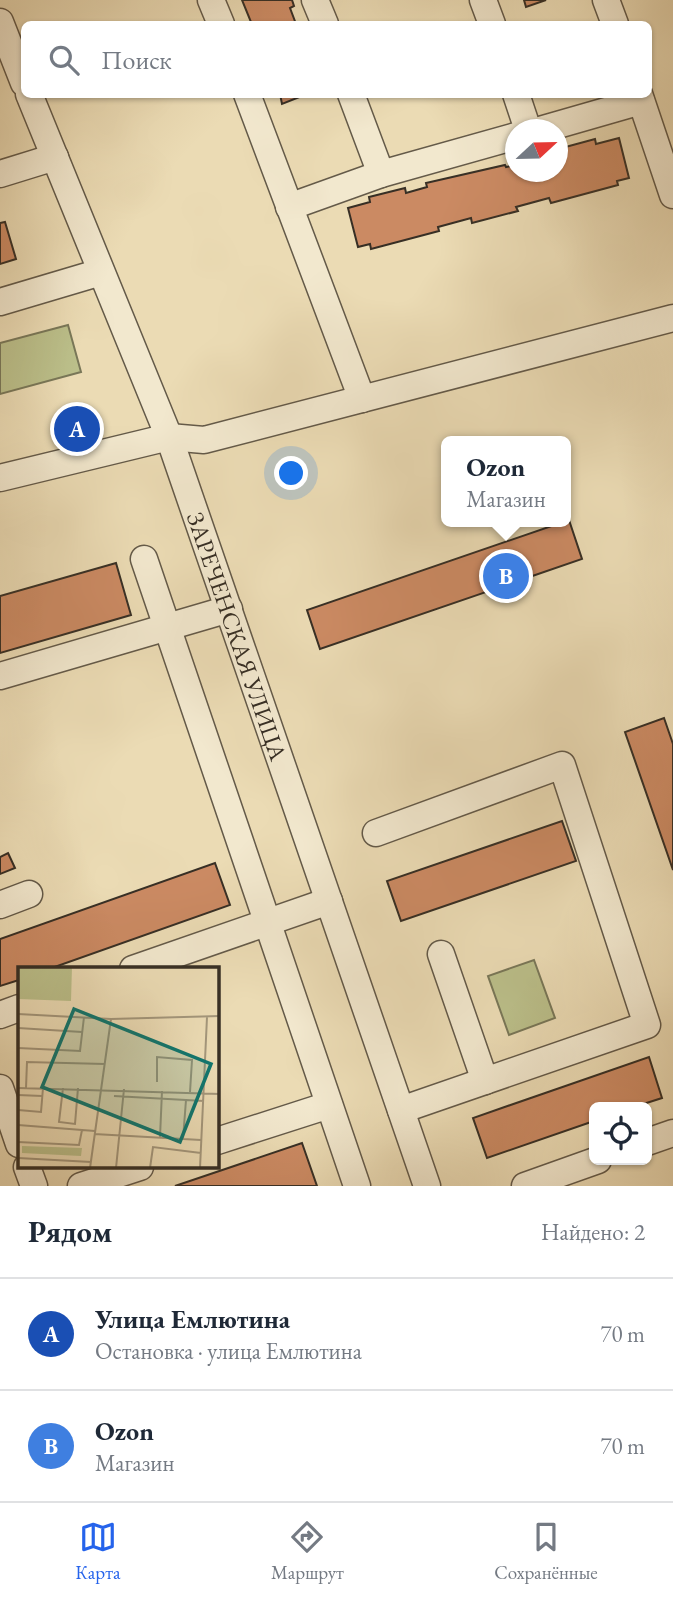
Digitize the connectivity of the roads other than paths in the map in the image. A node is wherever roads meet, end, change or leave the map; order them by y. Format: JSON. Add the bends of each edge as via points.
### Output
{"nodes":[{"id":1,"x":211,"y":0,"type":"edge"},
{"id":2,"x":315,"y":0,"type":"edge"},
{"id":3,"x":483,"y":0,"type":"edge"},
{"id":4,"x":606,"y":0,"type":"edge"},
{"id":5,"x":220,"y":21,"type":"edge"},
{"id":6,"x":324,"y":21,"type":"edge"},
{"id":7,"x":491,"y":21,"type":"edge"},
{"id":8,"x":614,"y":21,"type":"edge"},
{"id":9,"x":0,"y":22,"type":"edge"},
{"id":10,"x":21,"y":75,"type":"edge"},
{"id":11,"x":31,"y":98,"type":"edge"},
{"id":12,"x":248,"y":98,"type":"edge"},
{"id":13,"x":352,"y":98,"type":"edge"},
{"id":14,"x":517,"y":98,"type":"edge"},
{"id":15,"x":640,"y":98,"type":"edge"},
{"id":16,"x":524,"y":119,"type":"edge"},
{"id":17,"x":568,"y":121,"type":"edge"},
{"id":18,"x":505,"y":139,"type":"edge"},
{"id":19,"x":55,"y":157,"type":"junction"},
{"id":20,"x":0,"y":174,"type":"edge"},
{"id":21,"x":381,"y":174,"type":"junction"},
{"id":22,"x":673,"y":195,"type":"edge"},
{"id":23,"x":289,"y":207,"type":"junction"},
{"id":24,"x":101,"y":272,"type":"junction"},
{"id":25,"x":0,"y":302,"type":"edge"},
{"id":26,"x":673,"y":318,"type":"edge"},
{"id":27,"x":362,"y":399,"type":"junction"},
{"id":28,"x":169,"y":437,"type":"junction"},
{"id":29,"x":0,"y":478,"type":"edge"},
{"id":30,"x":144,"y":559,"type":"dead end"},
{"id":31,"x":229,"y":609,"type":"junction"},
{"id":32,"x":166,"y":627,"type":"junction"},
{"id":33,"x":0,"y":676,"type":"edge"},
{"id":34,"x":376,"y":833,"type":"dead end"},
{"id":35,"x":29,"y":894,"type":"dead end"},
{"id":36,"x":330,"y":901,"type":"junction"},
{"id":37,"x":0,"y":905,"type":"edge"},
{"id":38,"x":267,"y":923,"type":"junction"},
{"id":39,"x":441,"y":954,"type":"dead end"},
{"id":40,"x":139,"y":967,"type":"edge"},
{"id":41,"x":18,"y":1008,"type":"edge"},
{"id":42,"x":0,"y":1015,"type":"edge"},
{"id":43,"x":485,"y":1081,"type":"junction"},
{"id":44,"x":0,"y":1088,"type":"edge"},
{"id":45,"x":329,"y":1105,"type":"junction"},
{"id":46,"x":401,"y":1110,"type":"junction"},
{"id":47,"x":673,"y":1133,"type":"edge"},
{"id":48,"x":219,"y":1140,"type":"edge"},
{"id":49,"x":652,"y":1140,"type":"edge"},
{"id":50,"x":18,"y":1141,"type":"edge"},
{"id":51,"x":589,"y":1163,"type":"edge"},
{"id":52,"x":27,"y":1168,"type":"edge"},
{"id":53,"x":137,"y":1168,"type":"edge"},
{"id":54,"x":34,"y":1186,"type":"edge"},
{"id":55,"x":81,"y":1186,"type":"edge"},
{"id":56,"x":357,"y":1186,"type":"edge"},
{"id":57,"x":427,"y":1186,"type":"edge"},
{"id":58,"x":525,"y":1186,"type":"edge"}],
"edges":[{"from":1,"to":5,"type":"street"},
{"from":2,"to":6,"type":"street"},
{"from":3,"to":7,"type":"street"},
{"from":4,"to":8,"type":"street"},
{"from":9,"to":10,"type":"street"},
{"from":11,"to":19,"type":"street","name":"ЗАРЕЧЕНСКАЯ УЛИЦА"},
{"from":12,"to":23,"type":"street"},
{"from":13,"to":21,"type":"street"},
{"from":14,"to":16,"type":"street"},
{"from":15,"to":17,"type":"street"},
{"from":15,"to":22,"type":"street"},
{"from":18,"to":21,"type":"street"},
{"from":19,"to":20,"type":"street"},
{"from":19,"to":24,"type":"street","name":"ЗАРЕЧЕНСКАЯ УЛИЦА"},
{"from":21,"to":23,"type":"street"},
{"from":23,"to":27,"type":"street"},
{"from":24,"to":25,"type":"street"},
{"from":24,"to":28,"type":"street","name":"ЗАРЕЧЕНСКАЯ УЛИЦА"},
{"from":26,"to":27,"type":"street"},
{"from":27,"to":28,"type":"street","via":[[204,440]]},
{"from":28,"to":29,"type":"street"},
{"from":28,"to":31,"type":"street","name":"ЗАРЕЧЕНСКАЯ УЛИЦА"},
{"from":30,"to":32,"type":"street"},
{"from":31,"to":32,"type":"street"},
{"from":31,"to":36,"type":"street","name":"ЗАРЕЧЕНСКАЯ УЛИЦА"},
{"from":32,"to":33,"type":"street"},
{"from":32,"to":38,"type":"street"},
{"from":34,"to":43,"type":"street","via":[[562,765],[647,1025]]},
{"from":35,"to":37,"type":"street"},
{"from":36,"to":38,"type":"street"},
{"from":36,"to":46,"type":"street","name":"ЗАРЕЧЕНСКАЯ УЛИЦА"},
{"from":38,"to":40,"type":"street"},
{"from":38,"to":45,"type":"street"},
{"from":39,"to":43,"type":"street"},
{"from":41,"to":42,"type":"street"},
{"from":43,"to":46,"type":"street"},
{"from":44,"to":50,"type":"street"},
{"from":45,"to":48,"type":"street"},
{"from":45,"to":56,"type":"street"},
{"from":46,"to":57,"type":"street","name":"ЗАРЕЧЕНСКАЯ УЛИЦА"},
{"from":47,"to":49,"type":"street"},
{"from":51,"to":58,"type":"street"},
{"from":52,"to":54,"type":"street"},
{"from":53,"to":55,"type":"street"}]}
